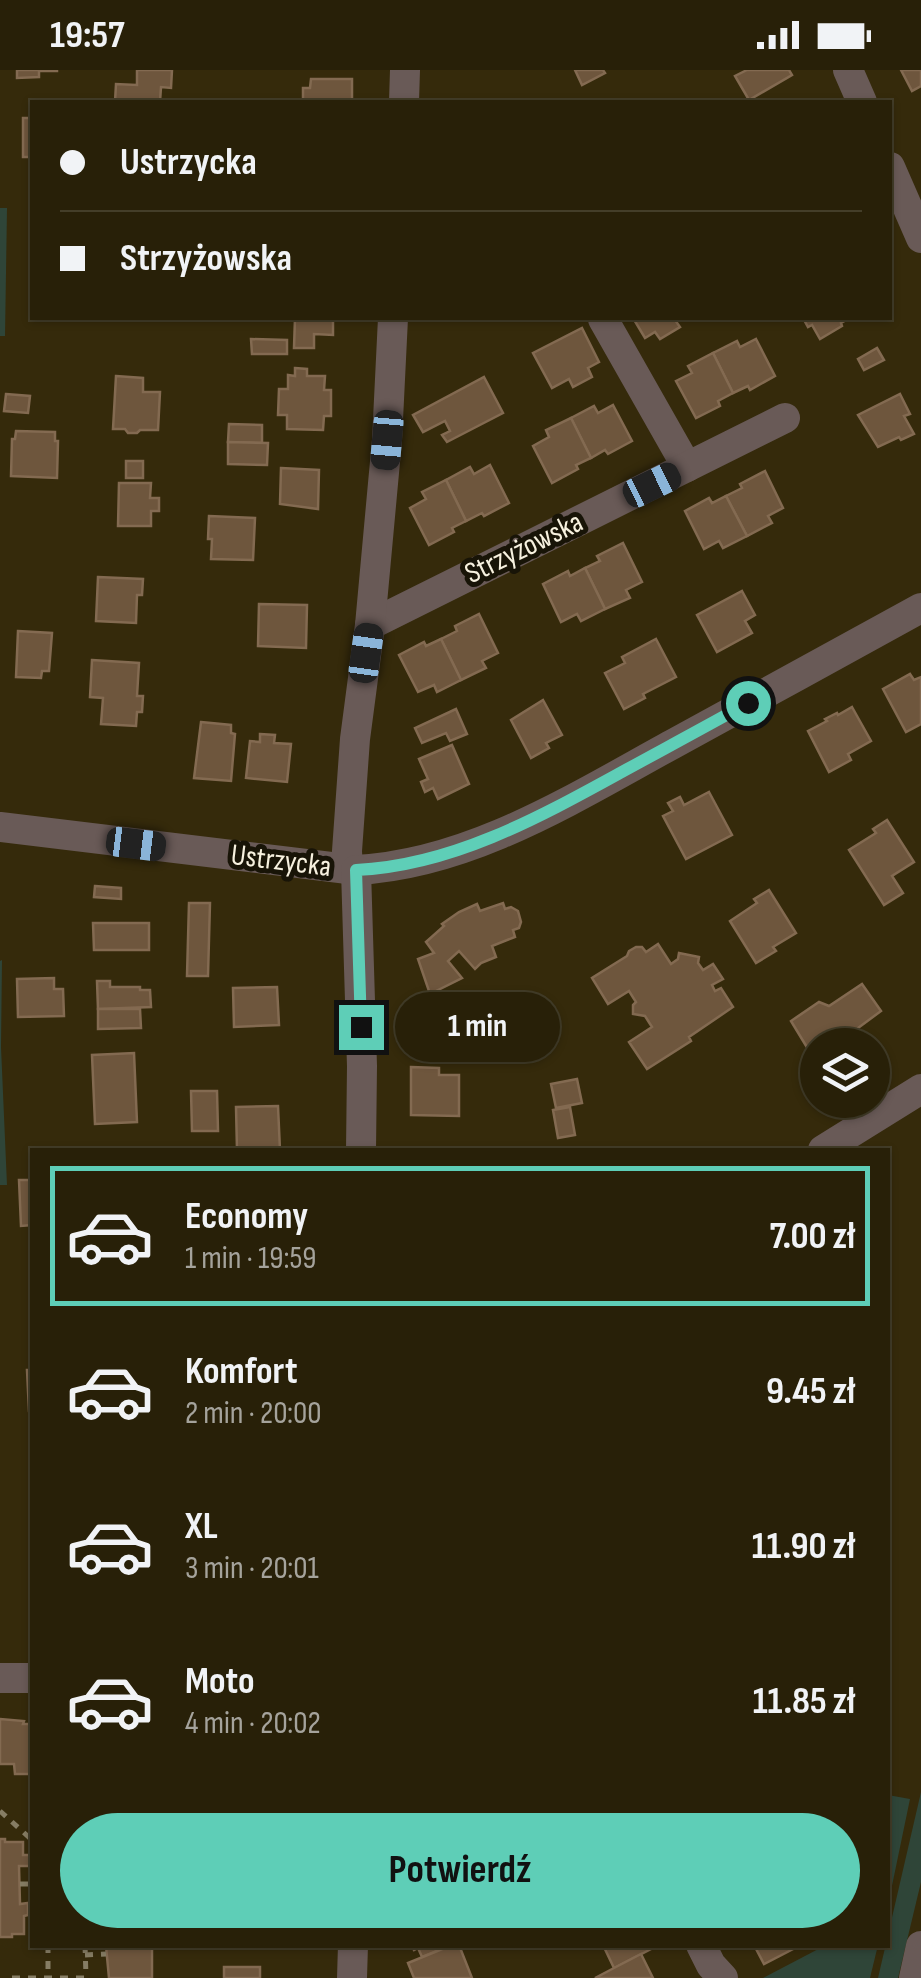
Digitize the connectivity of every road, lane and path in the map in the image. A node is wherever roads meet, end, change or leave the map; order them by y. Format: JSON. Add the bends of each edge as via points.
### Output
{"nodes":[{"id":1,"x":406,"y":70,"type":"edge"},
{"id":2,"x":848,"y":70,"type":"edge"},
{"id":3,"x":404,"y":100,"type":"edge"},
{"id":4,"x":861,"y":100,"type":"edge"},
{"id":5,"x":892,"y":173,"type":"edge"},
{"id":6,"x":921,"y":238,"type":"edge"},
{"id":7,"x":393,"y":320,"type":"edge"},
{"id":8,"x":605,"y":320,"type":"edge"},
{"id":9,"x":786,"y":418,"type":"dead end"},
{"id":10,"x":687,"y":467,"type":"junction"},
{"id":11,"x":921,"y":608,"type":"edge"},
{"id":12,"x":370,"y":625,"type":"junction"},
{"id":13,"x":0,"y":826,"type":"edge"},
{"id":14,"x":352,"y":870,"type":"junction"},
{"id":15,"x":921,"y":1089,"type":"edge"},
{"id":16,"x":361,"y":1148,"type":"edge"},
{"id":17,"x":826,"y":1148,"type":"edge"},
{"id":18,"x":0,"y":1678,"type":"edge"},
{"id":19,"x":30,"y":1678,"type":"edge"},
{"id":20,"x":2,"y":1814,"type":"edge"},
{"id":21,"x":30,"y":1838,"type":"edge"},
{"id":22,"x":20,"y":1884,"type":"dead end"},
{"id":23,"x":30,"y":1884,"type":"edge"},
{"id":24,"x":921,"y":1946,"type":"edge"},
{"id":25,"x":48,"y":1948,"type":"edge"},
{"id":26,"x":85,"y":1948,"type":"edge"},
{"id":27,"x":352,"y":1948,"type":"edge"},
{"id":28,"x":703,"y":1948,"type":"edge"},
{"id":29,"x":106,"y":1954,"type":"dead end"},
{"id":30,"x":85,"y":1955,"type":"junction"},
{"id":31,"x":87,"y":1977,"type":"edge"},
{"id":32,"x":12,"y":1978,"type":"edge"},
{"id":33,"x":48,"y":1978,"type":"edge"},
{"id":34,"x":352,"y":1978,"type":"edge"},
{"id":35,"x":723,"y":1978,"type":"edge"},
{"id":36,"x":914,"y":1978,"type":"edge"}],
"edges":[{"from":1,"to":3,"type":"street"},
{"from":2,"to":4,"type":"street"},
{"from":5,"to":6,"type":"street"},
{"from":7,"to":12,"type":"street"},
{"from":8,"to":10,"type":"street"},
{"from":9,"to":10,"type":"street","name":"Strzyżowska"},
{"from":10,"to":12,"type":"street","name":"Strzyżowska"},
{"from":11,"to":14,"type":"street","name":"Ustrzycka","via":[[568,802],[412,864]]},
{"from":12,"to":14,"type":"street","via":[[355,739],[347,851]]},
{"from":13,"to":14,"type":"street","name":"Ustrzycka"},
{"from":14,"to":16,"type":"street"},
{"from":15,"to":17,"type":"street"},
{"from":18,"to":19,"type":"street"},
{"from":20,"to":21,"type":"path"},
{"from":22,"to":23,"type":"path"},
{"from":24,"to":36,"type":"street"},
{"from":25,"to":33,"type":"path"},
{"from":26,"to":30,"type":"path"},
{"from":27,"to":34,"type":"street"},
{"from":28,"to":35,"type":"street"},
{"from":29,"to":30,"type":"path"},
{"from":30,"to":31,"type":"path"},
{"from":31,"to":33,"type":"path"},
{"from":32,"to":33,"type":"path"}]}
